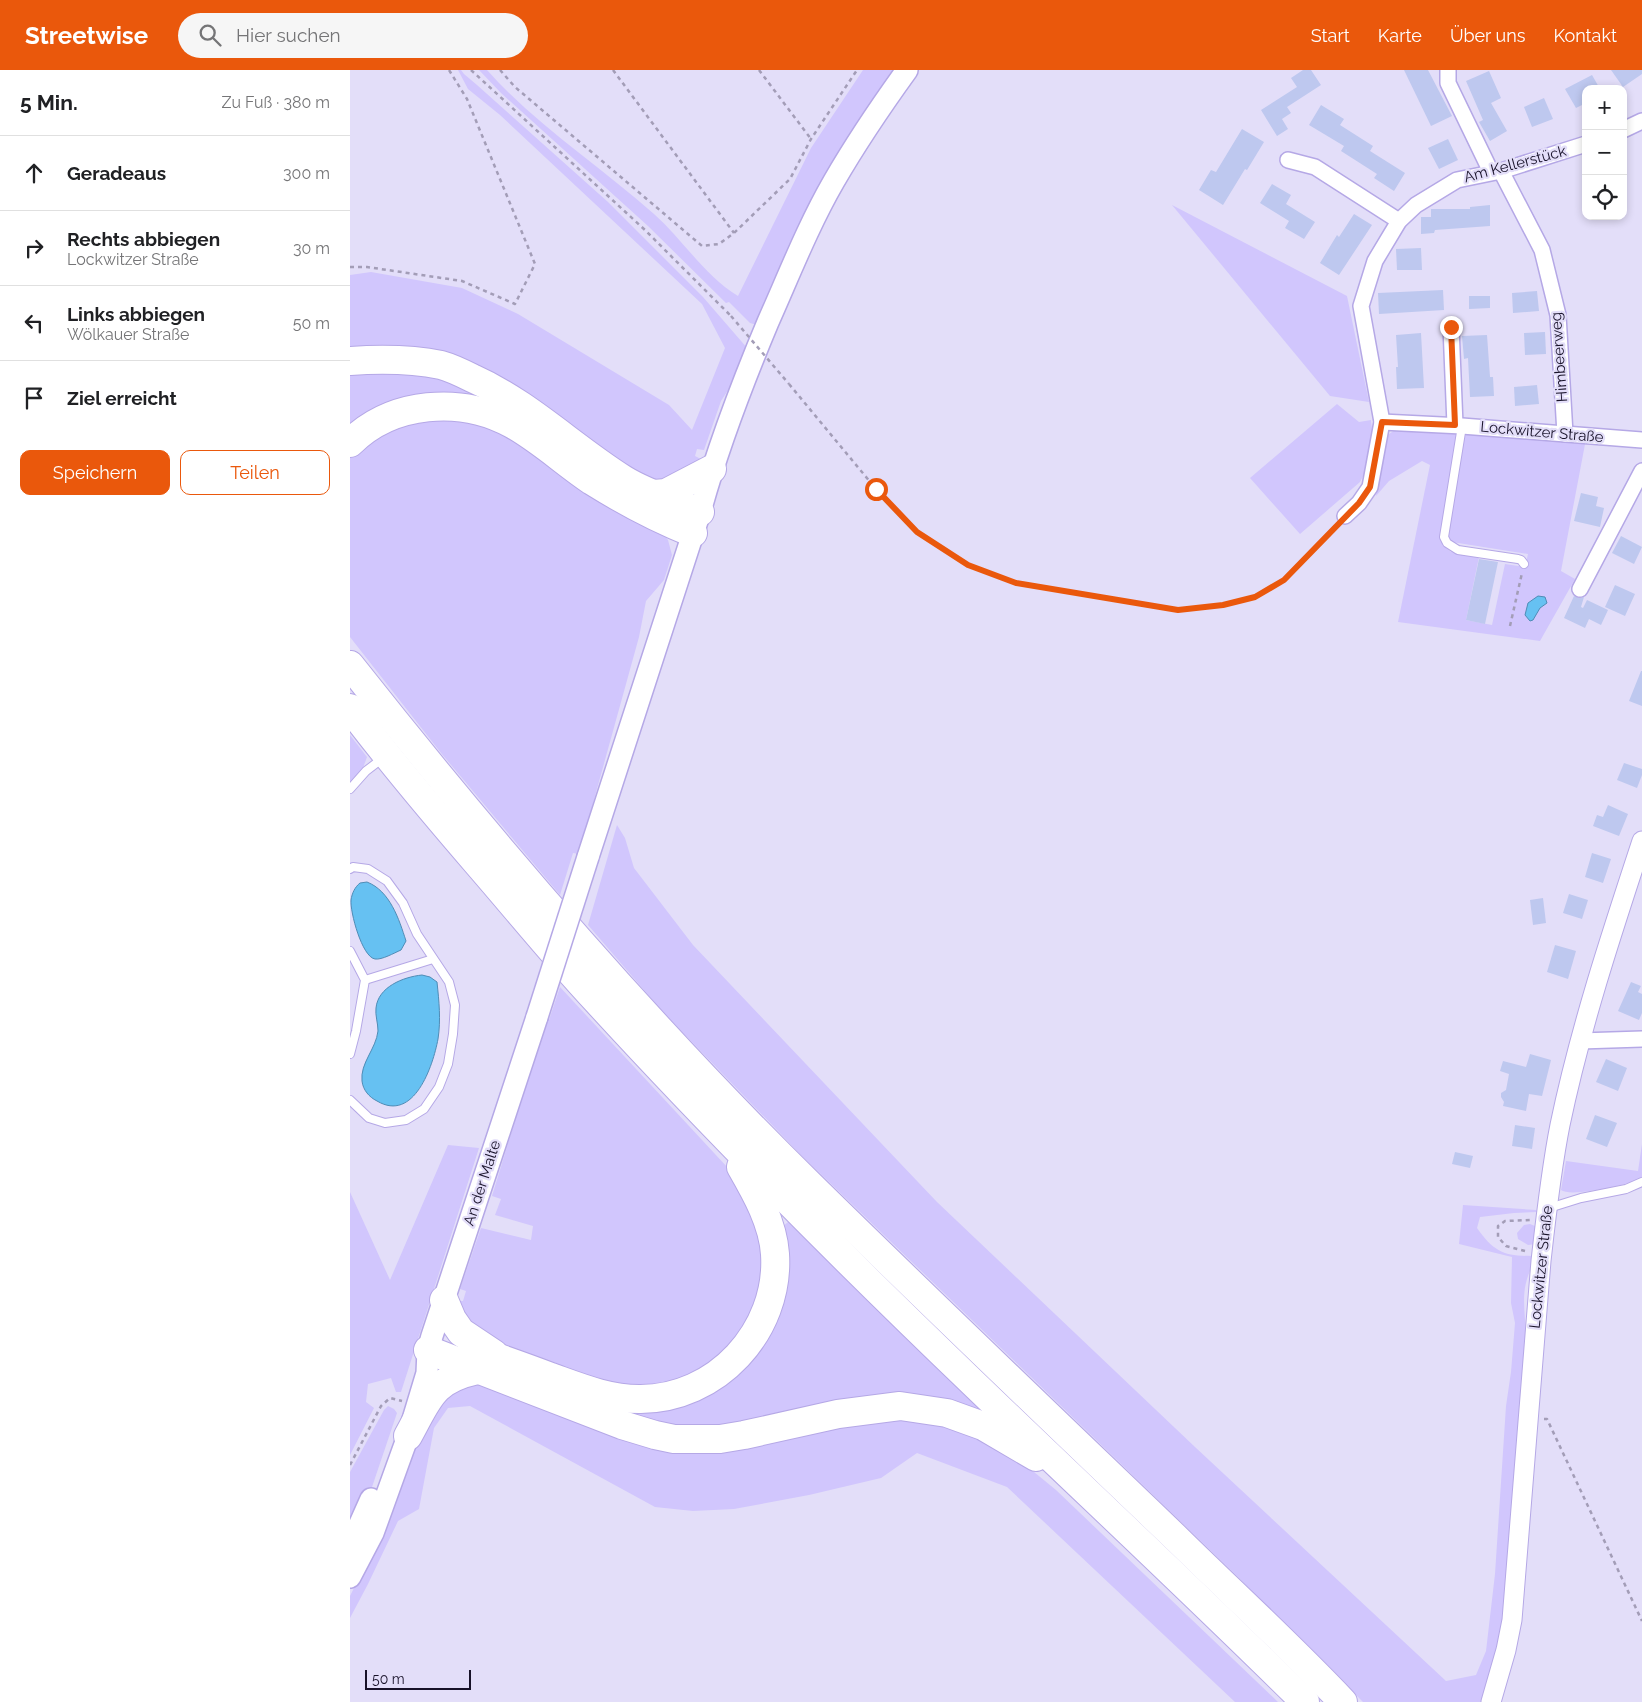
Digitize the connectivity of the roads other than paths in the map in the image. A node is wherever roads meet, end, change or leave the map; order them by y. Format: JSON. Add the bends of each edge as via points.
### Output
{"nodes":[{"id":1,"x":907,"y":70,"type":"edge"},
{"id":2,"x":1448,"y":70,"type":"edge"},
{"id":3,"x":1642,"y":121,"type":"edge"},
{"id":4,"x":1627,"y":128,"type":"edge"},
{"id":5,"x":1582,"y":145,"type":"edge"},
{"id":6,"x":1288,"y":160,"type":"dead end"},
{"id":7,"x":1496,"y":171,"type":"junction"},
{"id":8,"x":1400,"y":220,"type":"junction"},
{"id":9,"x":1451,"y":327,"type":"dead end"},
{"id":10,"x":350,"y":360,"type":"edge"},
{"id":11,"x":1382,"y":422,"type":"junction"},
{"id":12,"x":1458,"y":425,"type":"junction"},
{"id":13,"x":1565,"y":434,"type":"junction"},
{"id":14,"x":1642,"y":440,"type":"edge"},
{"id":15,"x":350,"y":443,"type":"edge"},
{"id":16,"x":712,"y":470,"type":"junction"},
{"id":17,"x":1642,"y":471,"type":"edge"},
{"id":18,"x":654,"y":494,"type":"junction"},
{"id":19,"x":1345,"y":516,"type":"road end"},
{"id":20,"x":697,"y":522,"type":"junction"},
{"id":21,"x":1524,"y":564,"type":"road end"},
{"id":22,"x":1580,"y":589,"type":"dead end"},
{"id":23,"x":350,"y":665,"type":"edge"},
{"id":24,"x":350,"y":708,"type":"edge"},
{"id":25,"x":386,"y":756,"type":"junction"},
{"id":26,"x":350,"y":790,"type":"edge"},
{"id":27,"x":1642,"y":841,"type":"edge"},
{"id":28,"x":351,"y":866,"type":"edge"},
{"id":29,"x":350,"y":951,"type":"edge"},
{"id":30,"x":433,"y":959,"type":"junction"},
{"id":31,"x":365,"y":980,"type":"junction"},
{"id":32,"x":1642,"y":1039,"type":"edge"},
{"id":33,"x":1580,"y":1041,"type":"junction"},
{"id":34,"x":350,"y":1054,"type":"edge"},
{"id":35,"x":350,"y":1100,"type":"edge"},
{"id":36,"x":720,"y":1131,"type":"junction"},
{"id":37,"x":1642,"y":1182,"type":"edge"},
{"id":38,"x":1546,"y":1214,"type":"junction"},
{"id":39,"x":444,"y":1300,"type":"junction"},
{"id":40,"x":430,"y":1343,"type":"junction"},
{"id":41,"x":488,"y":1364,"type":"junction"},
{"id":42,"x":408,"y":1436,"type":"junction"},
{"id":43,"x":1076,"y":1480,"type":"junction"},
{"id":44,"x":350,"y":1546,"type":"edge"},
{"id":45,"x":350,"y":1577,"type":"edge"},
{"id":46,"x":1305,"y":1702,"type":"edge"},
{"id":47,"x":1343,"y":1702,"type":"edge"},
{"id":48,"x":1491,"y":1702,"type":"edge"}],
"edges":[{"from":1,"to":16,"type":"main road","name":"An der Malte","via":[[882,103],[834,182],[801,246],[738,393]]},
{"from":2,"to":7,"type":"street","name":"Himbeerweg","via":[[1448,83]]},
{"from":3,"to":4,"type":"street"},
{"from":5,"to":7,"type":"street","name":"Am Kellerstück"},
{"from":6,"to":8,"type":"street","via":[[1315,167]]},
{"from":7,"to":8,"type":"street","name":"Am Kellerstück","via":[[1457,180],[1416,204]]},
{"from":7,"to":13,"type":"street","name":"Himbeerweg","via":[[1542,250],[1558,315]]},
{"from":8,"to":11,"type":"street","name":"Am Kellerstück","via":[[1375,261],[1361,306]]},
{"from":9,"to":12,"type":"street"},
{"from":10,"to":18,"type":"highway","via":[[402,360],[442,365],[461,372],[508,396],[624,480]]},
{"from":11,"to":12,"type":"street","name":"Lockwitzer Straße"},
{"from":11,"to":19,"type":"street","via":[[1370,487]]},
{"from":12,"to":13,"type":"street","name":"Lockwitzer Straße"},
{"from":12,"to":21,"type":"lane","via":[[1444,537],[1458,550],[1518,558]]},
{"from":13,"to":14,"type":"street","name":"Lockwitzer Straße"},
{"from":15,"to":20,"type":"highway","via":[[381,420],[412,409],[447,406],[480,411],[510,423],[544,444],[622,499]]},
{"from":16,"to":18,"type":"highway","via":[[666,493]]},
{"from":16,"to":20,"type":"main road","name":"An der Malte"},
{"from":17,"to":22,"type":"street"},
{"from":18,"to":20,"type":"highway"},
{"from":20,"to":39,"type":"main road","name":"An der Malte","bridge":true},
{"from":23,"to":47,"type":"highway","via":[[536,892],[723,1097],[814,1190]]},
{"from":24,"to":25,"type":"highway"},
{"from":25,"to":26,"type":"lane","via":[[366,771]]},
{"from":25,"to":36,"type":"highway","via":[[595,1000]]},
{"from":27,"to":33,"type":"street","name":"Lockwitzer Straße"},
{"from":28,"to":30,"type":"lane","via":[[368,869],[387,881],[404,903],[417,934]]},
{"from":29,"to":31,"type":"lane"},
{"from":30,"to":31,"type":"lane"},
{"from":30,"to":35,"type":"lane","via":[[449,982],[455,1006],[448,1064],[439,1087],[424,1109],[406,1120],[385,1123],[369,1118]]},
{"from":31,"to":34,"type":"lane"},
{"from":32,"to":33,"type":"street"},
{"from":33,"to":38,"type":"street","name":"Lockwitzer Straße","via":[[1560,1126]]},
{"from":36,"to":41,"type":"highway","via":[[755,1190],[775,1252],[768,1309],[750,1342],[729,1364],[706,1383],[655,1399],[618,1398]]},
{"from":36,"to":43,"type":"highway","via":[[970,1380]]},
{"from":37,"to":38,"type":"lane","via":[[1626,1189],[1581,1198]]},
{"from":38,"to":48,"type":"street","name":"Lockwitzer Straße","via":[[1512,1620]]},
{"from":39,"to":40,"type":"main road","name":"An der Malte"},
{"from":39,"to":41,"type":"highway","via":[[452,1319],[461,1332],[476,1344]]},
{"from":40,"to":41,"type":"highway"},
{"from":40,"to":42,"type":"main road","name":"An der Malte","via":[[427,1373]]},
{"from":40,"to":44,"type":"main road","name":"An der Malte","via":[[415,1368],[381,1478]]},
{"from":41,"to":42,"type":"highway","via":[[441,1384]]},
{"from":41,"to":43,"type":"highway","via":[[622,1425],[674,1439],[720,1439],[838,1414],[900,1406],[947,1413],[983,1426]]},
{"from":42,"to":45,"type":"main road","name":"An der Malte","via":[[373,1533]]},
{"from":43,"to":46,"type":"highway"}]}
